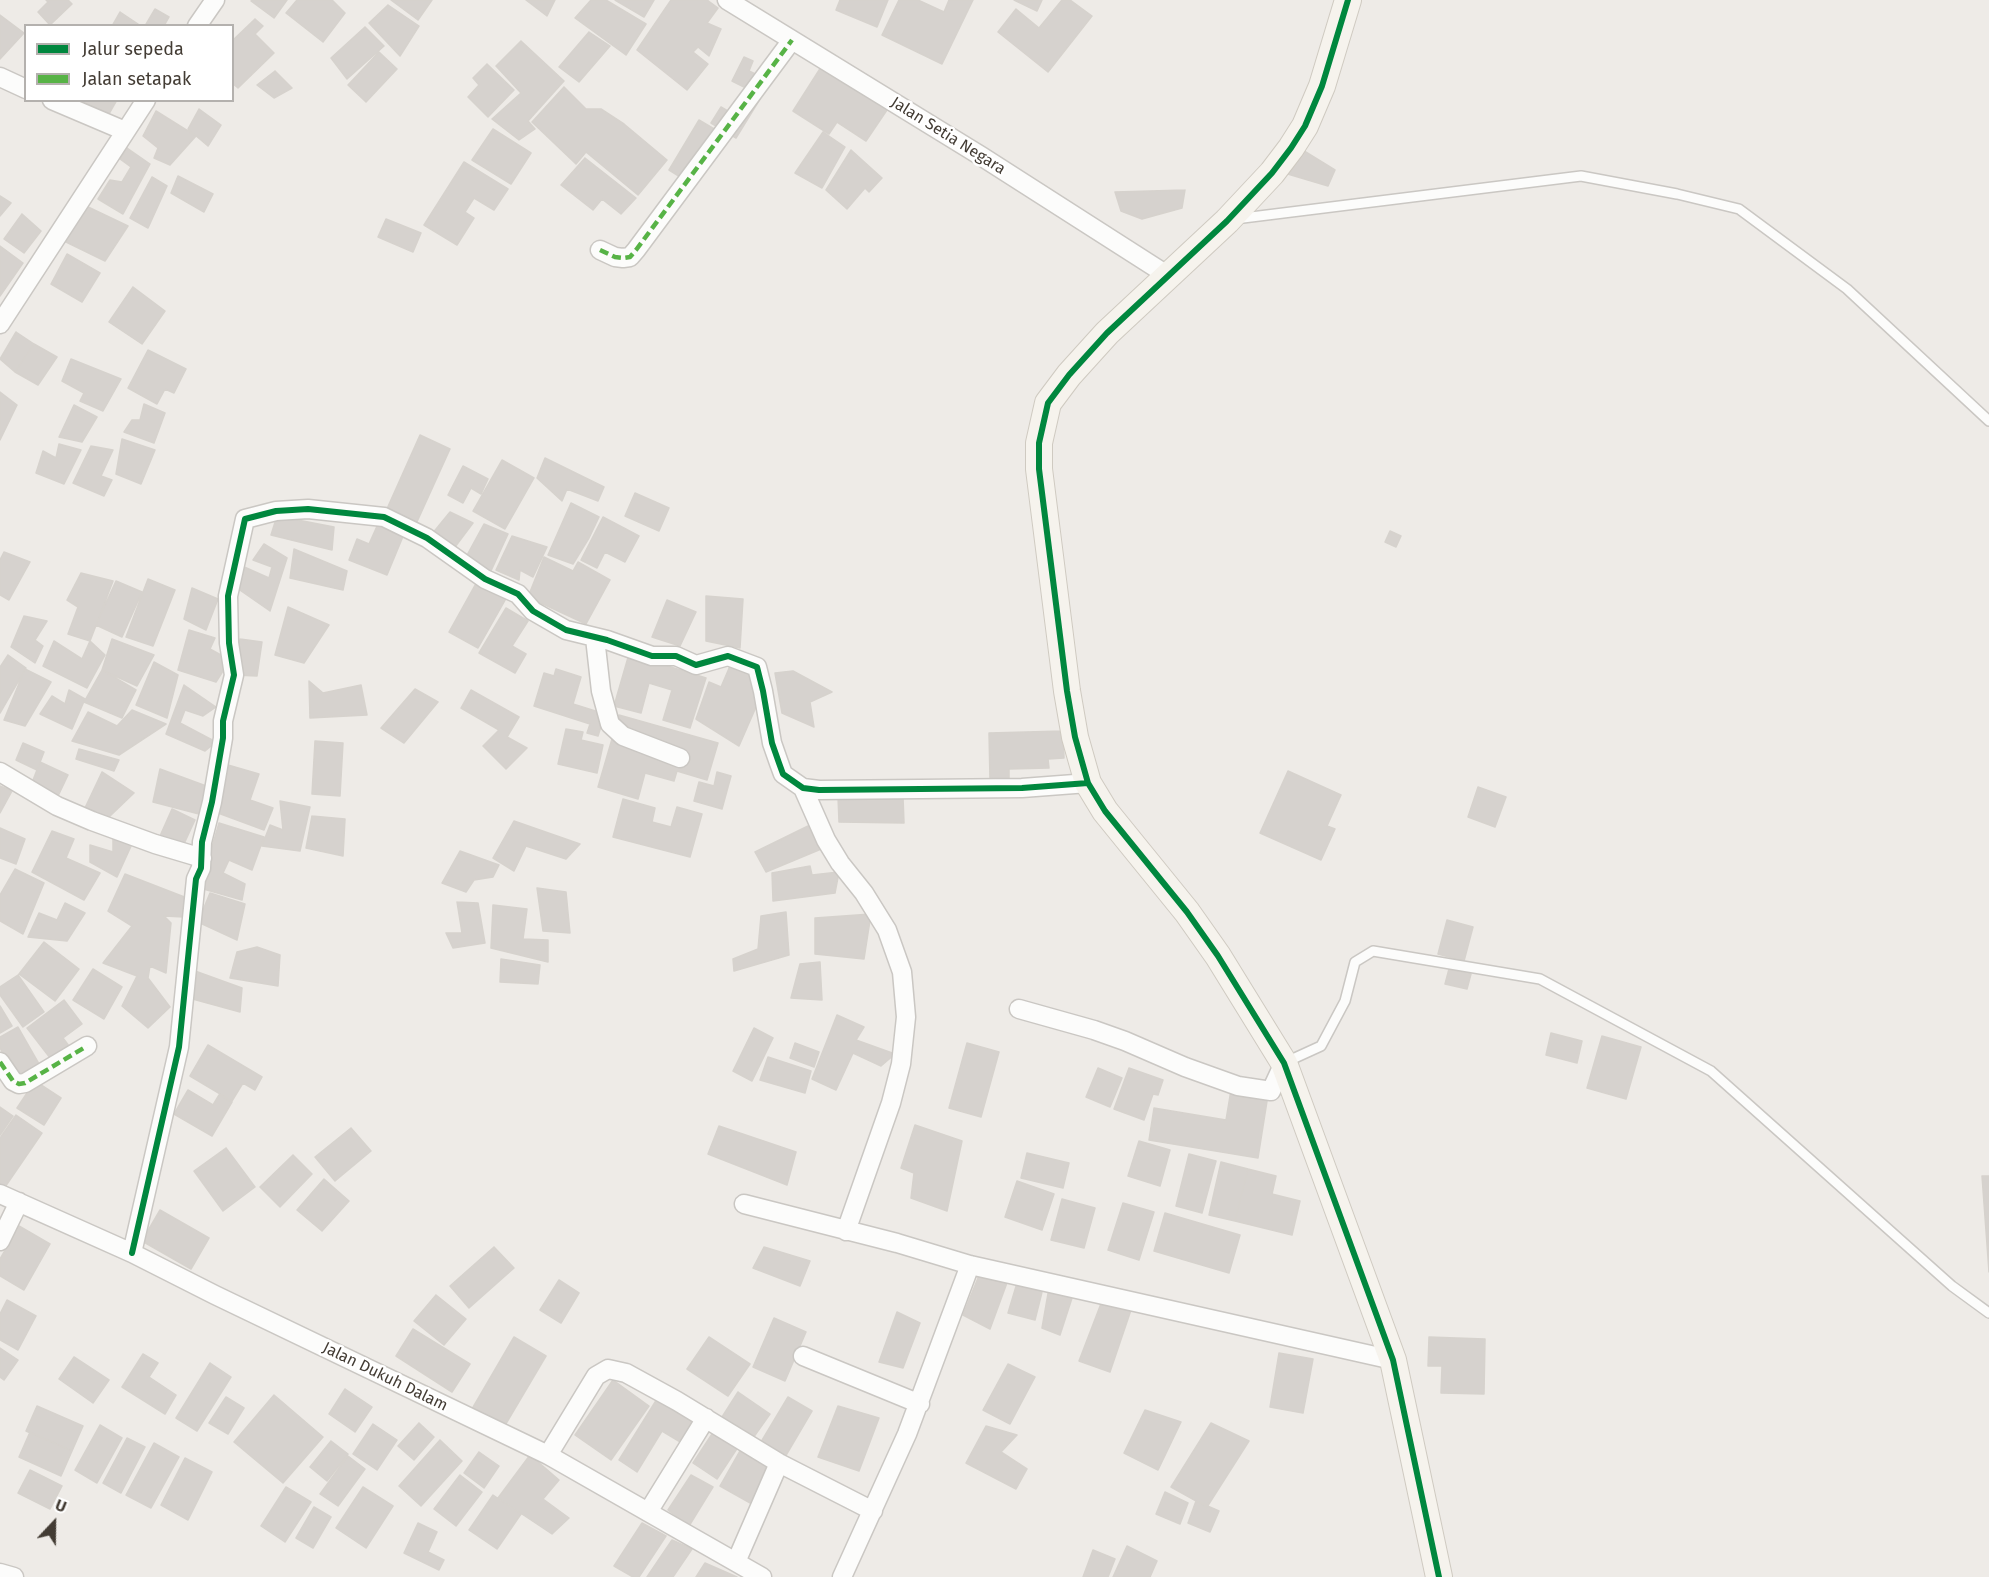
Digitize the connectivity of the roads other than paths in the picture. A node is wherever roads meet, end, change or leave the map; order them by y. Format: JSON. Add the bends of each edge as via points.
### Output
{"nodes":[{"id":1,"x":215,"y":0,"type":"edge"},
{"id":2,"x":727,"y":0,"type":"edge"},
{"id":3,"x":1348,"y":0,"type":"edge"},
{"id":4,"x":198,"y":24,"type":"edge"},
{"id":5,"x":792,"y":40,"type":"junction"},
{"id":6,"x":0,"y":77,"type":"edge"},
{"id":7,"x":24,"y":88,"type":"edge"},
{"id":8,"x":57,"y":102,"type":"edge"},
{"id":9,"x":145,"y":102,"type":"edge"},
{"id":10,"x":125,"y":131,"type":"junction"},
{"id":11,"x":1227,"y":220,"type":"junction"},
{"id":12,"x":600,"y":250,"type":"dead end"},
{"id":13,"x":1167,"y":275,"type":"junction"},
{"id":14,"x":0,"y":324,"type":"edge"},
{"id":15,"x":1989,"y":422,"type":"edge"},
{"id":16,"x":595,"y":638,"type":"junction"},
{"id":17,"x":680,"y":758,"type":"dead end"},
{"id":18,"x":0,"y":772,"type":"edge"},
{"id":19,"x":1088,"y":783,"type":"junction"},
{"id":20,"x":802,"y":788,"type":"junction"},
{"id":21,"x":202,"y":858,"type":"junction"},
{"id":22,"x":1019,"y":1009,"type":"dead end"},
{"id":23,"x":87,"y":1047,"type":"dead end"},
{"id":24,"x":0,"y":1062,"type":"edge"},
{"id":25,"x":1284,"y":1063,"type":"junction"},
{"id":26,"x":0,"y":1194,"type":"edge"},
{"id":27,"x":19,"y":1202,"type":"junction"},
{"id":28,"x":744,"y":1204,"type":"dead end"},
{"id":29,"x":846,"y":1231,"type":"junction"},
{"id":30,"x":0,"y":1241,"type":"edge"},
{"id":31,"x":132,"y":1252,"type":"junction"},
{"id":32,"x":970,"y":1265,"type":"junction"},
{"id":33,"x":1989,"y":1313,"type":"edge"},
{"id":34,"x":803,"y":1356,"type":"dead end"},
{"id":35,"x":1393,"y":1360,"type":"junction"},
{"id":36,"x":920,"y":1404,"type":"junction"},
{"id":37,"x":706,"y":1418,"type":"junction"},
{"id":38,"x":548,"y":1455,"type":"junction"},
{"id":39,"x":778,"y":1463,"type":"junction"},
{"id":40,"x":873,"y":1511,"type":"junction"},
{"id":41,"x":648,"y":1512,"type":"junction"},
{"id":42,"x":736,"y":1562,"type":"junction"},
{"id":43,"x":0,"y":1573,"type":"edge"},
{"id":44,"x":14,"y":1577,"type":"edge"},
{"id":45,"x":762,"y":1577,"type":"edge"},
{"id":46,"x":842,"y":1577,"type":"edge"},
{"id":47,"x":1439,"y":1577,"type":"edge"}],
"edges":[{"from":1,"to":4,"type":"street"},
{"from":2,"to":5,"type":"street","name":"Jalan Setia Negara"},
{"from":3,"to":11,"type":"street","via":[[1322,86],[1305,126],[1272,173]]},
{"from":5,"to":12,"type":"street","via":[[636,250],[623,258]]},
{"from":5,"to":13,"type":"street","name":"Jalan Setia Negara"},
{"from":6,"to":7,"type":"street"},
{"from":8,"to":10,"type":"street"},
{"from":9,"to":10,"type":"street"},
{"from":10,"to":14,"type":"street"},
{"from":11,"to":13,"type":"street"},
{"from":11,"to":15,"type":"lane","via":[[1581,176],[1739,209],[1847,289]]},
{"from":13,"to":19,"type":"street","via":[[1069,375],[1048,404],[1039,443],[1041,497],[1067,691]]},
{"from":16,"to":17,"type":"street","via":[[601,691],[610,724],[623,736]]},
{"from":16,"to":20,"type":"street","via":[[652,656],[676,656],[696,665],[728,656],[757,667],[779,764],[783,774]]},
{"from":16,"to":21,"type":"street","via":[[566,630],[541,616],[518,594],[485,579],[427,538],[384,517],[308,509],[276,511],[245,519],[228,596],[234,675]]},
{"from":18,"to":21,"type":"street","via":[[57,806],[92,821]]},
{"from":19,"to":20,"type":"street","via":[[1023,788]]},
{"from":19,"to":25,"type":"street","via":[[1105,811],[1218,956]]},
{"from":20,"to":29,"type":"street","via":[[826,840],[887,930],[902,972],[906,1017],[900,1064],[891,1103]]},
{"from":21,"to":31,"type":"street","via":[[196,879],[179,1047]]},
{"from":22,"to":25,"type":"street","via":[[1105,1034],[1238,1086],[1271,1091]]},
{"from":23,"to":24,"type":"street","via":[[25,1083],[13,1081]]},
{"from":25,"to":33,"type":"lane","via":[[1321,1046],[1345,1001],[1354,962],[1373,951],[1540,979],[1711,1071],[1952,1286]]},
{"from":25,"to":35,"type":"street"},
{"from":26,"to":27,"type":"street","name":"Jalan Dukuh Dalam"},
{"from":27,"to":30,"type":"street"},
{"from":27,"to":31,"type":"street","name":"Jalan Dukuh Dalam"},
{"from":28,"to":29,"type":"street"},
{"from":29,"to":32,"type":"street"},
{"from":31,"to":38,"type":"street","name":"Jalan Dukuh Dalam"},
{"from":32,"to":35,"type":"street"},
{"from":32,"to":36,"type":"street"},
{"from":34,"to":36,"type":"street"},
{"from":35,"to":47,"type":"street"},
{"from":36,"to":40,"type":"street"},
{"from":37,"to":38,"type":"street","via":[[626,1373],[608,1369],[596,1376]]},
{"from":37,"to":39,"type":"street"},
{"from":37,"to":41,"type":"street"},
{"from":38,"to":41,"type":"street","name":"Jalan Dukuh Dalam"},
{"from":39,"to":40,"type":"street"},
{"from":39,"to":42,"type":"street"},
{"from":40,"to":46,"type":"street"},
{"from":41,"to":42,"type":"street","name":"Jalan Dukuh Dalam"},
{"from":42,"to":45,"type":"street","name":"Jalan Dukuh Dalam"},
{"from":43,"to":44,"type":"street"}]}
